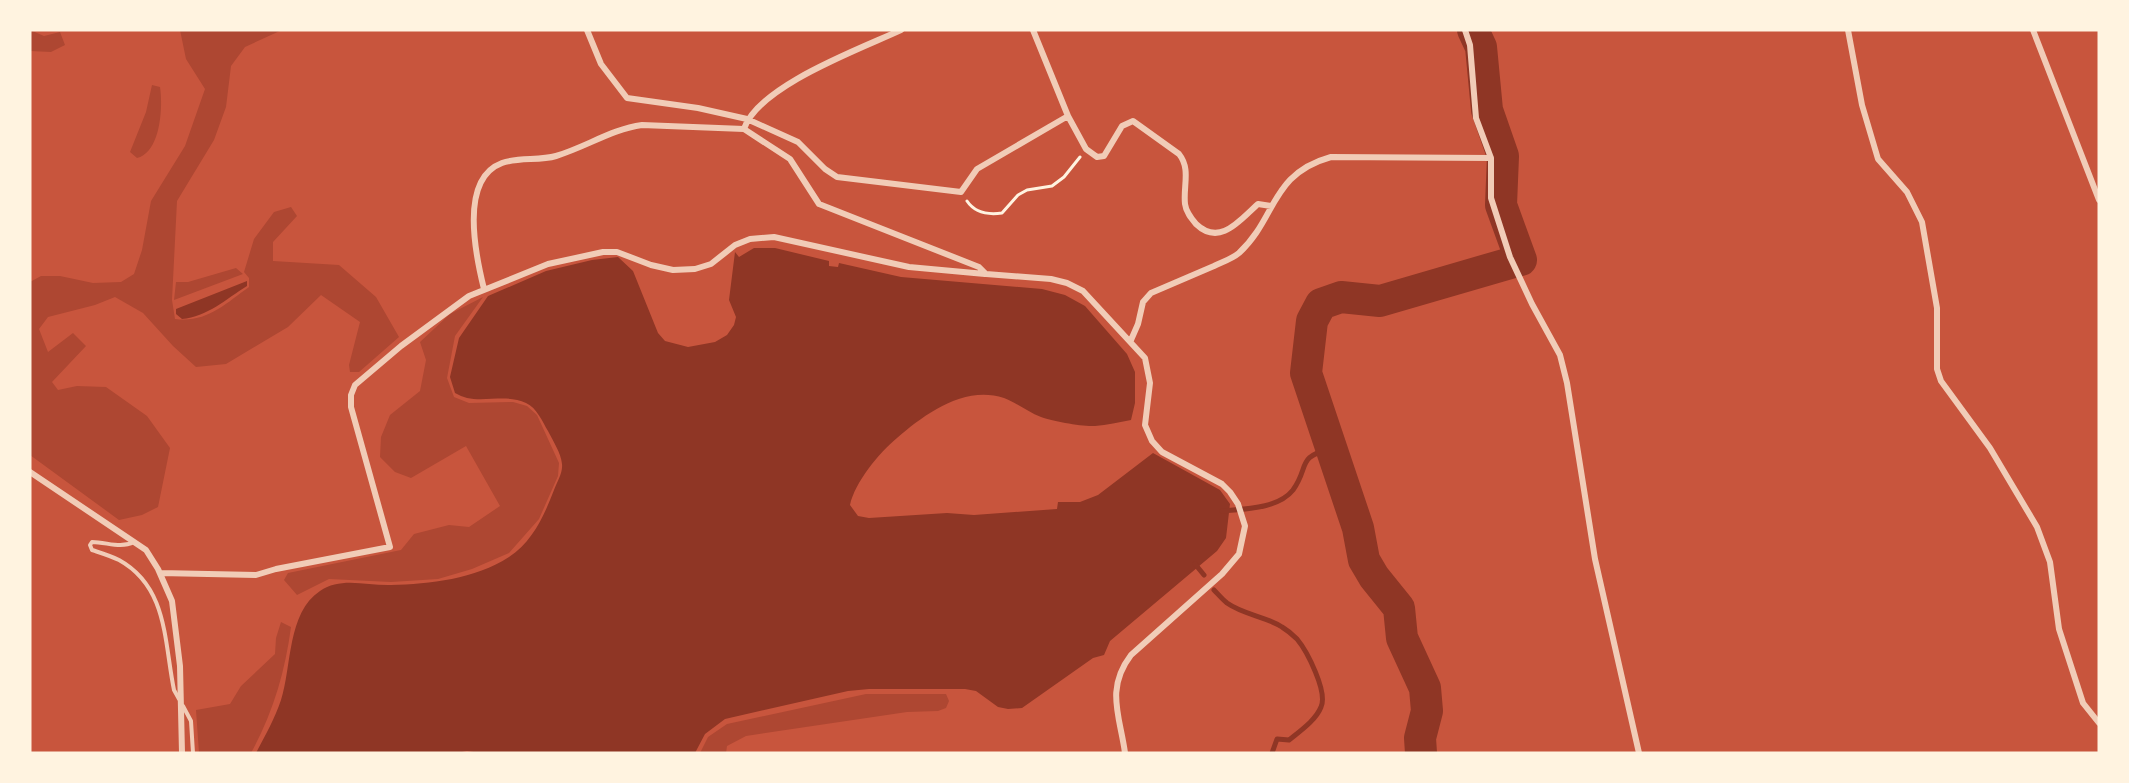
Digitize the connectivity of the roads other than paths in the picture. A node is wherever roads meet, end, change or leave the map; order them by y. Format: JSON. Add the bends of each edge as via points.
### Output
{"nodes":[{"id":1,"x":587,"y":30,"type":"edge"},
{"id":2,"x":901,"y":30,"type":"edge"},
{"id":3,"x":1033,"y":30,"type":"edge"},
{"id":4,"x":1465,"y":30,"type":"edge"},
{"id":5,"x":1848,"y":30,"type":"edge"},
{"id":6,"x":2033,"y":30,"type":"edge"},
{"id":7,"x":1068,"y":116,"type":"junction"},
{"id":8,"x":747,"y":119,"type":"junction"},
{"id":9,"x":744,"y":129,"type":"junction"},
{"id":10,"x":1491,"y":158,"type":"junction"},
{"id":11,"x":2099,"y":201,"type":"edge"},
{"id":12,"x":1271,"y":206,"type":"junction"},
{"id":13,"x":986,"y":274,"type":"junction"},
{"id":14,"x":484,"y":289,"type":"junction"},
{"id":15,"x":1131,"y":340,"type":"junction"},
{"id":16,"x":30,"y":472,"type":"edge"},
{"id":17,"x":135,"y":542,"type":"junction"},
{"id":18,"x":160,"y":573,"type":"junction"},
{"id":19,"x":180,"y":701,"type":"junction"},
{"id":20,"x":2099,"y":723,"type":"edge"},
{"id":21,"x":182,"y":753,"type":"edge"},
{"id":22,"x":193,"y":753,"type":"edge"},
{"id":23,"x":1125,"y":753,"type":"edge"},
{"id":24,"x":1639,"y":753,"type":"edge"}],
"edges":[{"from":1,"to":8,"type":"street","via":[[601,64],[627,98]]},
{"from":2,"to":8,"type":"street","via":[[798,78]]},
{"from":3,"to":7,"type":"street"},
{"from":4,"to":10,"type":"street","via":[[1470,45],[1476,118]]},
{"from":5,"to":20,"type":"street","via":[[1862,105],[1878,159],[1907,192],[1922,222],[1937,308],[1937,369],[1941,381],[1990,448],[2037,527],[2050,562],[2062,639],[2083,703]]},
{"from":6,"to":11,"type":"street"},
{"from":7,"to":8,"type":"street","via":[[977,169],[961,192],[837,177],[798,142]]},
{"from":7,"to":12,"type":"street","via":[[1086,150],[1097,157],[1104,156],[1122,126],[1133,121],[1179,154],[1186,171],[1185,205],[1190,218],[1202,229],[1213,233],[1227,231],[1258,204]]},
{"from":8,"to":9,"type":"street"},
{"from":9,"to":13,"type":"street","via":[[790,159],[819,204],[979,267]]},
{"from":9,"to":14,"type":"street","via":[[627,127],[555,156],[502,163],[484,179],[477,194],[474,240]]},
{"from":10,"to":12,"type":"street","via":[[1331,157],[1296,174]]},
{"from":10,"to":24,"type":"street","via":[[1491,198],[1510,257],[1560,355],[1565,374],[1595,559]]},
{"from":12,"to":15,"type":"street","via":[[1250,243],[1236,256],[1151,293],[1143,302]]},
{"from":13,"to":14,"type":"street","via":[[909,267],[774,237],[735,245],[711,264],[696,269],[673,270],[617,252],[603,252],[548,264]]},
{"from":13,"to":15,"type":"street","via":[[1067,283],[1083,291]]},
{"from":14,"to":18,"type":"street","via":[[400,346],[356,385],[351,395],[390,547],[256,575]]},
{"from":15,"to":23,"type":"street","via":[[1149,370],[1145,425],[1152,441],[1162,452],[1222,484],[1238,504],[1245,526],[1239,554],[1222,574],[1124,664],[1115,704]]},
{"from":16,"to":17,"type":"street"},
{"from":17,"to":18,"type":"street","via":[[146,550]]},
{"from":17,"to":19,"type":"lane","via":[[126,546],[99,542],[90,545],[92,550],[120,561],[152,590],[160,608],[174,690]]},
{"from":18,"to":19,"type":"street","via":[[172,601]]},
{"from":19,"to":21,"type":"street"},
{"from":19,"to":22,"type":"lane","via":[[191,721]]}]}
